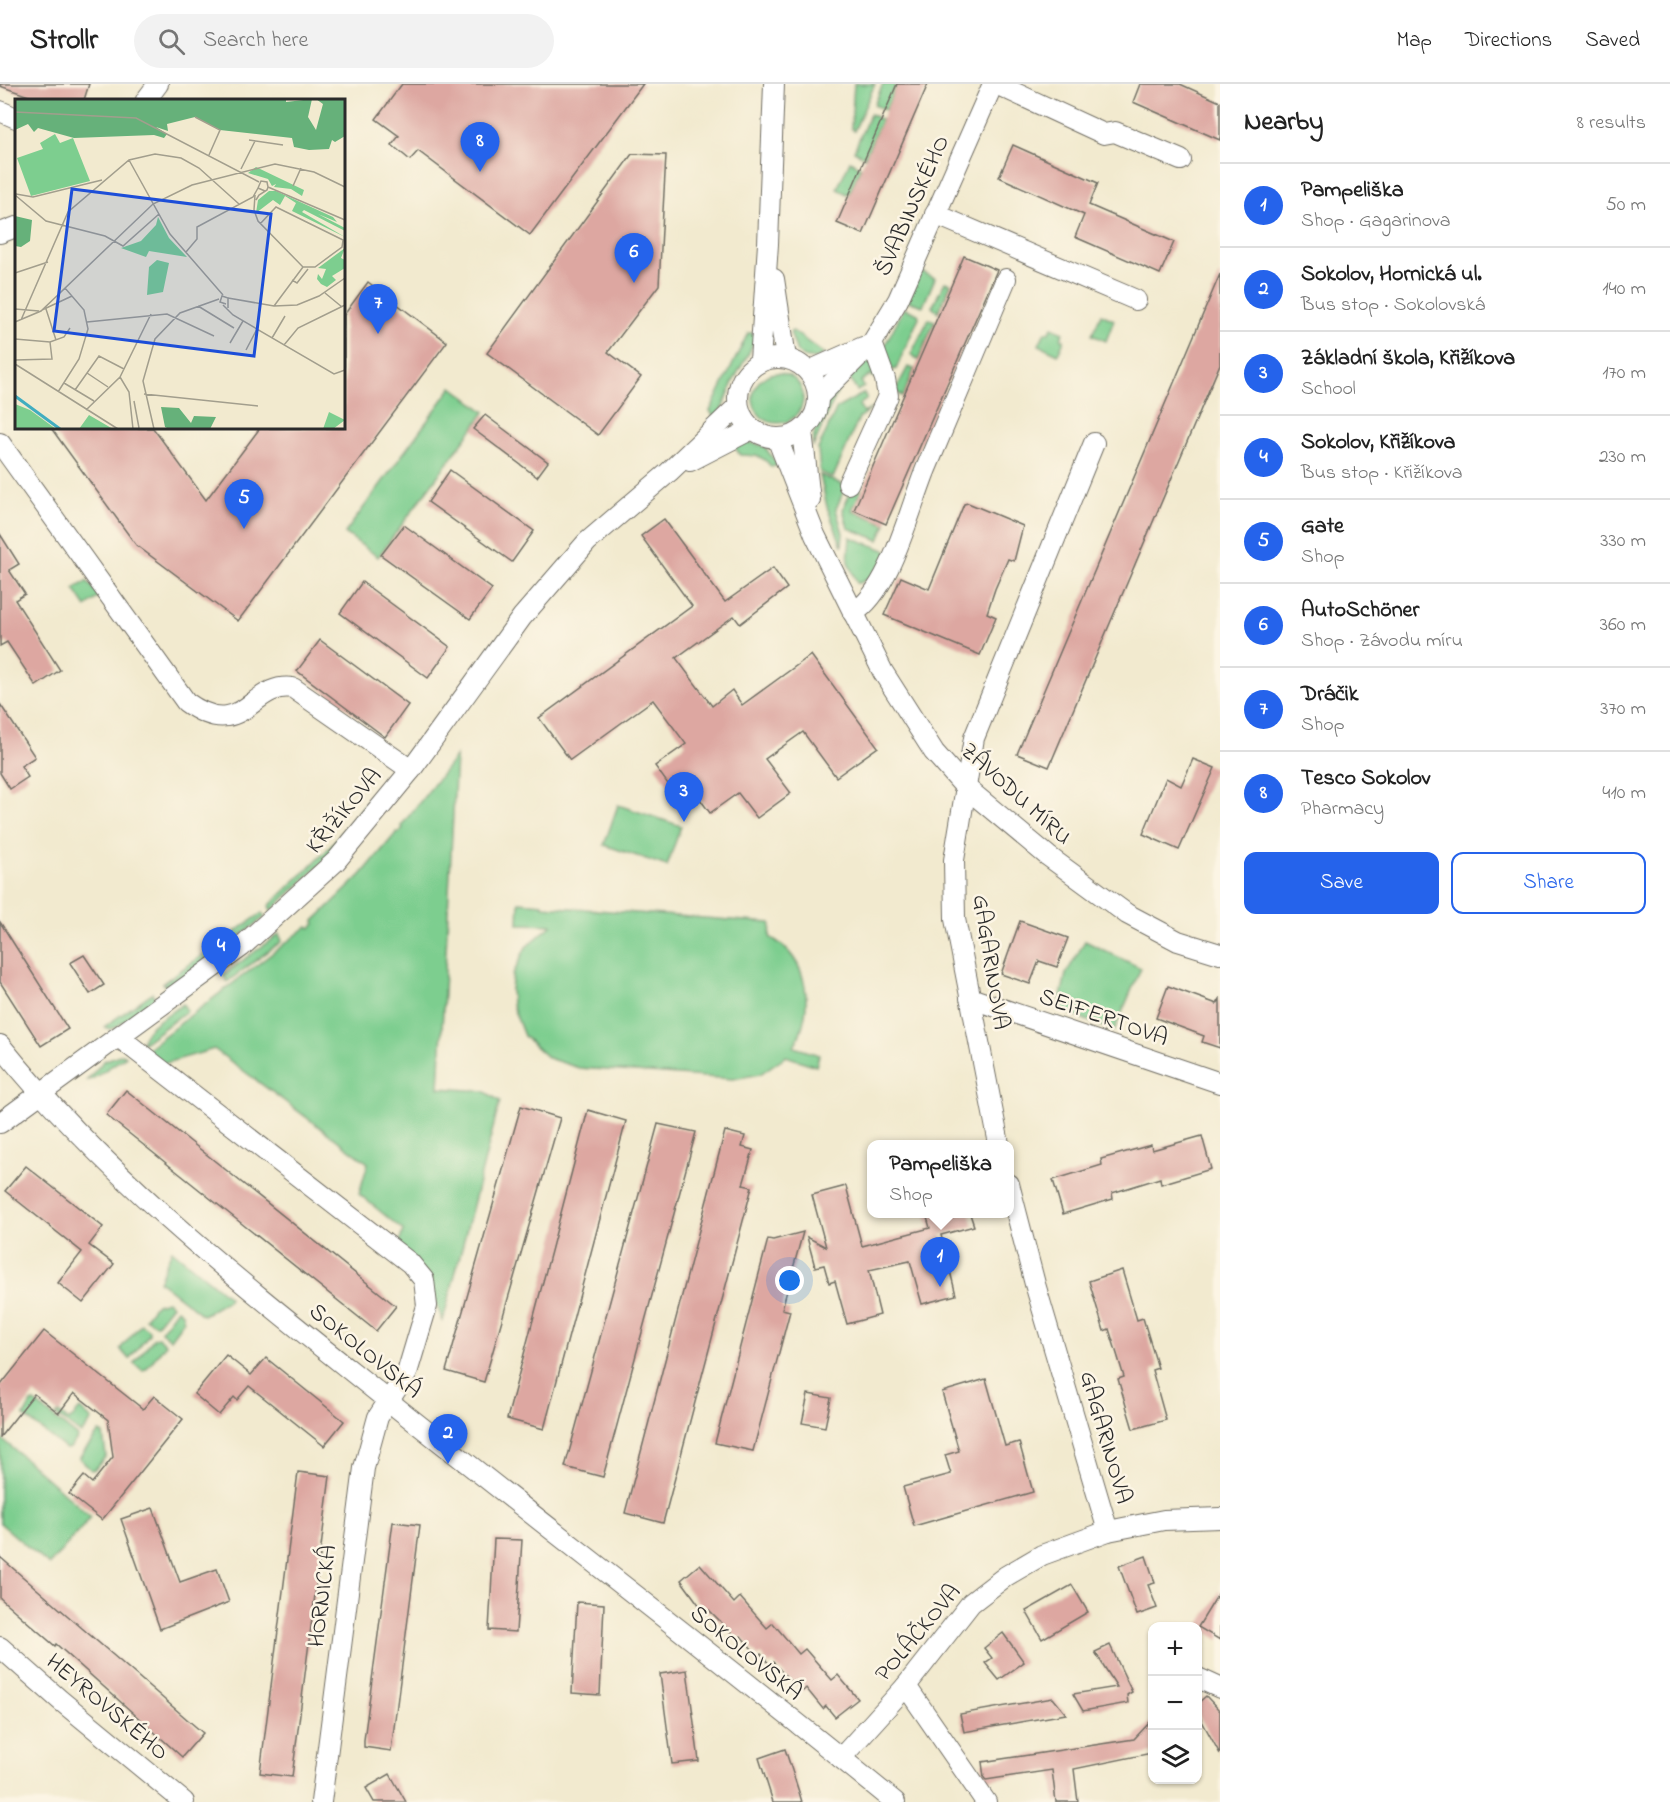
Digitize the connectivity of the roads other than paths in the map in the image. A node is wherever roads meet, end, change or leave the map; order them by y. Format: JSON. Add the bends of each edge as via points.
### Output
{"nodes":[{"id":1,"x":158,"y":84,"type":"edge"},
{"id":2,"x":774,"y":84,"type":"edge"},
{"id":3,"x":994,"y":84,"type":"edge"},
{"id":4,"x":147,"y":99,"type":"edge"},
{"id":5,"x":0,"y":111,"type":"edge"},
{"id":6,"x":15,"y":118,"type":"edge"},
{"id":7,"x":1181,"y":160,"type":"dead end"},
{"id":8,"x":935,"y":214,"type":"junction"},
{"id":9,"x":15,"y":227,"type":"edge"},
{"id":10,"x":0,"y":233,"type":"edge"},
{"id":11,"x":768,"y":244,"type":"junction"},
{"id":12,"x":1006,"y":279,"type":"dead end"},
{"id":13,"x":1136,"y":300,"type":"dead end"},
{"id":14,"x":872,"y":343,"type":"junction"},
{"id":15,"x":786,"y":358,"type":"junction"},
{"id":16,"x":760,"y":361,"type":"junction"},
{"id":17,"x":809,"y":371,"type":"junction"},
{"id":18,"x":819,"y":396,"type":"junction"},
{"id":19,"x":738,"y":406,"type":"junction"},
{"id":20,"x":752,"y":429,"type":"junction"},
{"id":21,"x":802,"y":431,"type":"junction"},
{"id":22,"x":777,"y":438,"type":"junction"},
{"id":23,"x":0,"y":443,"type":"edge"},
{"id":24,"x":1094,"y":443,"type":"dead end"},
{"id":25,"x":669,"y":472,"type":"junction"},
{"id":26,"x":848,"y":484,"type":"dead end"},
{"id":27,"x":816,"y":535,"type":"junction"},
{"id":28,"x":853,"y":613,"type":"junction"},
{"id":29,"x":411,"y":770,"type":"junction"},
{"id":30,"x":964,"y":786,"type":"junction"},
{"id":31,"x":1220,"y":954,"type":"edge"},
{"id":32,"x":970,"y":998,"type":"junction"},
{"id":33,"x":120,"y":1038,"type":"junction"},
{"id":34,"x":0,"y":1045,"type":"edge"},
{"id":35,"x":1220,"y":1083,"type":"edge"},
{"id":36,"x":40,"y":1095,"type":"junction"},
{"id":37,"x":0,"y":1124,"type":"edge"},
{"id":38,"x":998,"y":1140,"type":"edge"},
{"id":39,"x":1014,"y":1203,"type":"edge"},
{"id":40,"x":388,"y":1401,"type":"junction"},
{"id":41,"x":1220,"y":1518,"type":"edge"},
{"id":42,"x":1108,"y":1531,"type":"junction"},
{"id":43,"x":0,"y":1647,"type":"edge"},
{"id":44,"x":1202,"y":1680,"type":"edge"},
{"id":45,"x":906,"y":1686,"type":"junction"},
{"id":46,"x":1220,"y":1688,"type":"edge"},
{"id":47,"x":841,"y":1758,"type":"junction"},
{"id":48,"x":184,"y":1802,"type":"edge"},
{"id":49,"x":321,"y":1802,"type":"edge"},
{"id":50,"x":895,"y":1802,"type":"edge"},
{"id":51,"x":986,"y":1802,"type":"edge"}],
"edges":[{"from":1,"to":4,"type":"street"},
{"from":2,"to":11,"type":"street"},
{"from":3,"to":7,"type":"street","via":[[1104,134],[1115,132]]},
{"from":3,"to":8,"type":"street","name":"ŠVABINSKÉHO"},
{"from":5,"to":6,"type":"street"},
{"from":8,"to":13,"type":"street"},
{"from":8,"to":14,"type":"street","name":"ŠVABINSKÉHO","via":[[897,300]]},
{"from":9,"to":10,"type":"street"},
{"from":11,"to":15,"type":"street"},
{"from":11,"to":16,"type":"street"},
{"from":12,"to":28,"type":"street","via":[[926,468],[896,552],[866,605]]},
{"from":14,"to":17,"type":"street"},
{"from":14,"to":18,"type":"street","name":"ŠVABINSKÉHO"},
{"from":14,"to":26,"type":"street","via":[[888,396]]},
{"from":15,"to":16,"type":"street"},
{"from":15,"to":17,"type":"street"},
{"from":16,"to":19,"type":"street","via":[[741,380]]},
{"from":17,"to":18,"type":"street"},
{"from":18,"to":21,"type":"street","via":[[817,409]]},
{"from":19,"to":20,"type":"street"},
{"from":19,"to":25,"type":"street","name":"KŘIŽÍKOVA"},
{"from":20,"to":22,"type":"street"},
{"from":20,"to":25,"type":"street","name":"KŘIŽÍKOVA"},
{"from":21,"to":22,"type":"street"},
{"from":21,"to":27,"type":"street","name":"ZÁVODU MÍRU"},
{"from":22,"to":27,"type":"street","name":"ZÁVODU MÍRU"},
{"from":23,"to":29,"type":"street","via":[[186,702],[198,711],[225,717],[247,709],[275,689],[293,688]]},
{"from":24,"to":30,"type":"street","name":"GAGARINOVA","via":[[974,738]]},
{"from":25,"to":29,"type":"street","name":"KŘIŽÍKOVA","via":[[587,542],[522,617]]},
{"from":27,"to":28,"type":"street","name":"ZÁVODU MÍRU"},
{"from":28,"to":30,"type":"street","name":"ZÁVODU MÍRU","via":[[911,717],[934,752]]},
{"from":29,"to":33,"type":"street","name":"KŘIŽÍKOVA","via":[[336,861],[274,920]]},
{"from":30,"to":31,"type":"street","name":"ZÁVODU MÍRU","via":[[1048,856],[1127,914],[1178,942]]},
{"from":30,"to":32,"type":"street","name":"GAGARINOVA","via":[[954,860],[956,919]]},
{"from":32,"to":35,"type":"street","name":"SEIFERTOVA"},
{"from":32,"to":38,"type":"street","name":"GAGARINOVA"},
{"from":33,"to":36,"type":"street","name":"KŘIŽÍKOVA"},
{"from":33,"to":40,"type":"street","name":"HORNICKÁ","via":[[403,1258],[424,1280],[427,1306],[422,1327],[407,1373]]},
{"from":34,"to":36,"type":"street","name":"SOKOLOVSKÁ"},
{"from":36,"to":37,"type":"street","name":"KŘIŽÍKOVA"},
{"from":36,"to":40,"type":"street","name":"SOKOLOVSKÁ","via":[[157,1210]]},
{"from":39,"to":42,"type":"street","name":"GAGARINOVA"},
{"from":40,"to":47,"type":"street","name":"SOKOLOVSKÁ"},
{"from":40,"to":49,"type":"street","name":"HORNICKÁ","via":[[378,1417],[363,1468]]},
{"from":41,"to":42,"type":"street","name":"POLÁČKOVA","via":[[1164,1520]]},
{"from":42,"to":45,"type":"street","name":"POLÁČKOVA","via":[[1042,1556],[1006,1576],[971,1603]]},
{"from":43,"to":48,"type":"street","name":"HEYROVSKÉHO"},
{"from":44,"to":46,"type":"street"},
{"from":45,"to":47,"type":"street","name":"POLÁČKOVA"},
{"from":45,"to":51,"type":"street"},
{"from":47,"to":50,"type":"street","name":"SOKOLOVSKÁ"}]}
